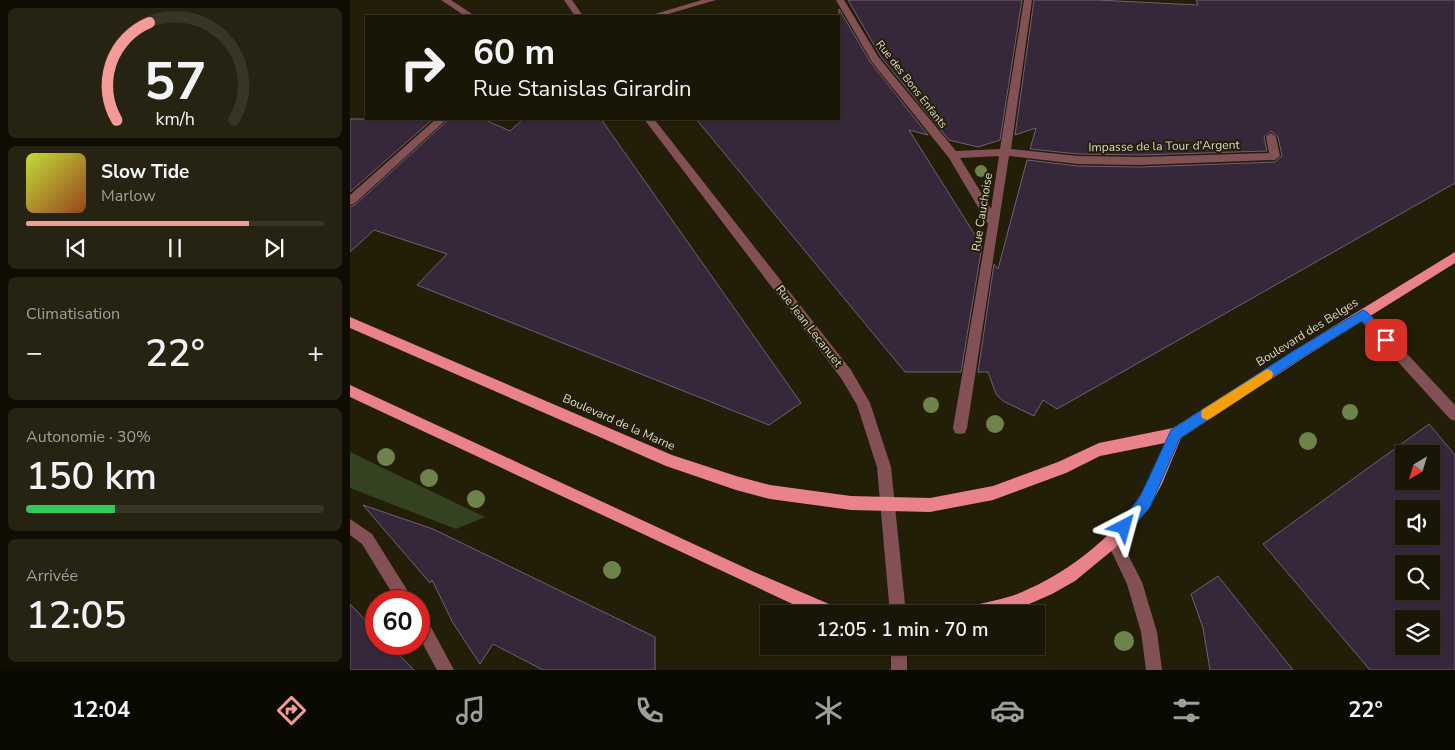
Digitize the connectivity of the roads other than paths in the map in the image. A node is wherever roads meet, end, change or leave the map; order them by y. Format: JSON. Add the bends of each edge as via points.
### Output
{"nodes":[{"id":1,"x":445,"y":0,"type":"edge"},
{"id":2,"x":568,"y":0,"type":"edge"},
{"id":3,"x":712,"y":0,"type":"edge"},
{"id":4,"x":840,"y":0,"type":"edge"},
{"id":5,"x":1028,"y":0,"type":"edge"},
{"id":6,"x":469,"y":15,"type":"edge"},
{"id":7,"x":578,"y":15,"type":"edge"},
{"id":8,"x":656,"y":15,"type":"edge"},
{"id":9,"x":441,"y":120,"type":"edge"},
{"id":10,"x":650,"y":120,"type":"edge"},
{"id":11,"x":1271,"y":137,"type":"dead end"},
{"id":12,"x":1005,"y":152,"type":"junction"},
{"id":13,"x":953,"y":155,"type":"junction"},
{"id":14,"x":350,"y":201,"type":"edge"},
{"id":15,"x":994,"y":224,"type":"junction"},
{"id":16,"x":1455,"y":257,"type":"edge"},
{"id":17,"x":1363,"y":315,"type":"junction"},
{"id":18,"x":350,"y":322,"type":"edge"},
{"id":19,"x":350,"y":391,"type":"edge"},
{"id":20,"x":1455,"y":415,"type":"edge"},
{"id":21,"x":960,"y":428,"type":"dead end"},
{"id":22,"x":1176,"y":434,"type":"junction"},
{"id":23,"x":888,"y":504,"type":"junction"},
{"id":24,"x":350,"y":526,"type":"edge"},
{"id":25,"x":1113,"y":540,"type":"junction"},
{"id":26,"x":399,"y":590,"type":"edge"},
{"id":27,"x":812,"y":605,"type":"edge"},
{"id":28,"x":897,"y":605,"type":"edge"},
{"id":29,"x":1014,"y":605,"type":"edge"},
{"id":30,"x":430,"y":642,"type":"edge"},
{"id":31,"x":899,"y":655,"type":"edge"},
{"id":32,"x":446,"y":670,"type":"edge"},
{"id":33,"x":899,"y":670,"type":"edge"},
{"id":34,"x":1154,"y":670,"type":"edge"}],
"edges":[{"from":1,"to":6,"type":"street"},
{"from":2,"to":7,"type":"street"},
{"from":3,"to":8,"type":"street"},
{"from":4,"to":13,"type":"street","name":"Rue des Bons Enfants","via":[[875,60]]},
{"from":5,"to":12,"type":"street","name":"Rue Cauchoise"},
{"from":9,"to":14,"type":"street"},
{"from":10,"to":23,"type":"street","name":"Rue Jean Lecanuet","via":[[846,374],[864,403],[884,467]]},
{"from":11,"to":12,"type":"street","name":"Impasse de la Tour d'Argent","via":[[1275,156],[1140,161],[1078,160]]},
{"from":12,"to":13,"type":"street"},
{"from":12,"to":15,"type":"street","name":"Rue Cauchoise"},
{"from":13,"to":15,"type":"street","name":"Rue des Bons Enfants"},
{"from":15,"to":21,"type":"street","name":"Rue Cauchoise"},
{"from":16,"to":17,"type":"main road","name":"Boulevard des Belges"},
{"from":17,"to":20,"type":"street"},
{"from":17,"to":22,"type":"main road","name":"Boulevard des Belges"},
{"from":18,"to":23,"type":"main road","name":"Boulevard de la Marne","via":[[671,462],[770,492],[852,503]]},
{"from":19,"to":27,"type":"main road"},
{"from":22,"to":23,"type":"main road","name":"Boulevard des Belges","via":[[1099,450],[1061,468],[980,497],[930,505]]},
{"from":22,"to":25,"type":"main road","via":[[1145,502]]},
{"from":23,"to":28,"type":"street","name":"Rue Jean Lecanuet"},
{"from":24,"to":26,"type":"street","via":[[367,539]]},
{"from":25,"to":29,"type":"main road","via":[[1050,588]]},
{"from":25,"to":34,"type":"street","via":[[1136,590],[1149,632]]},
{"from":30,"to":32,"type":"street"},
{"from":31,"to":33,"type":"street"}]}
